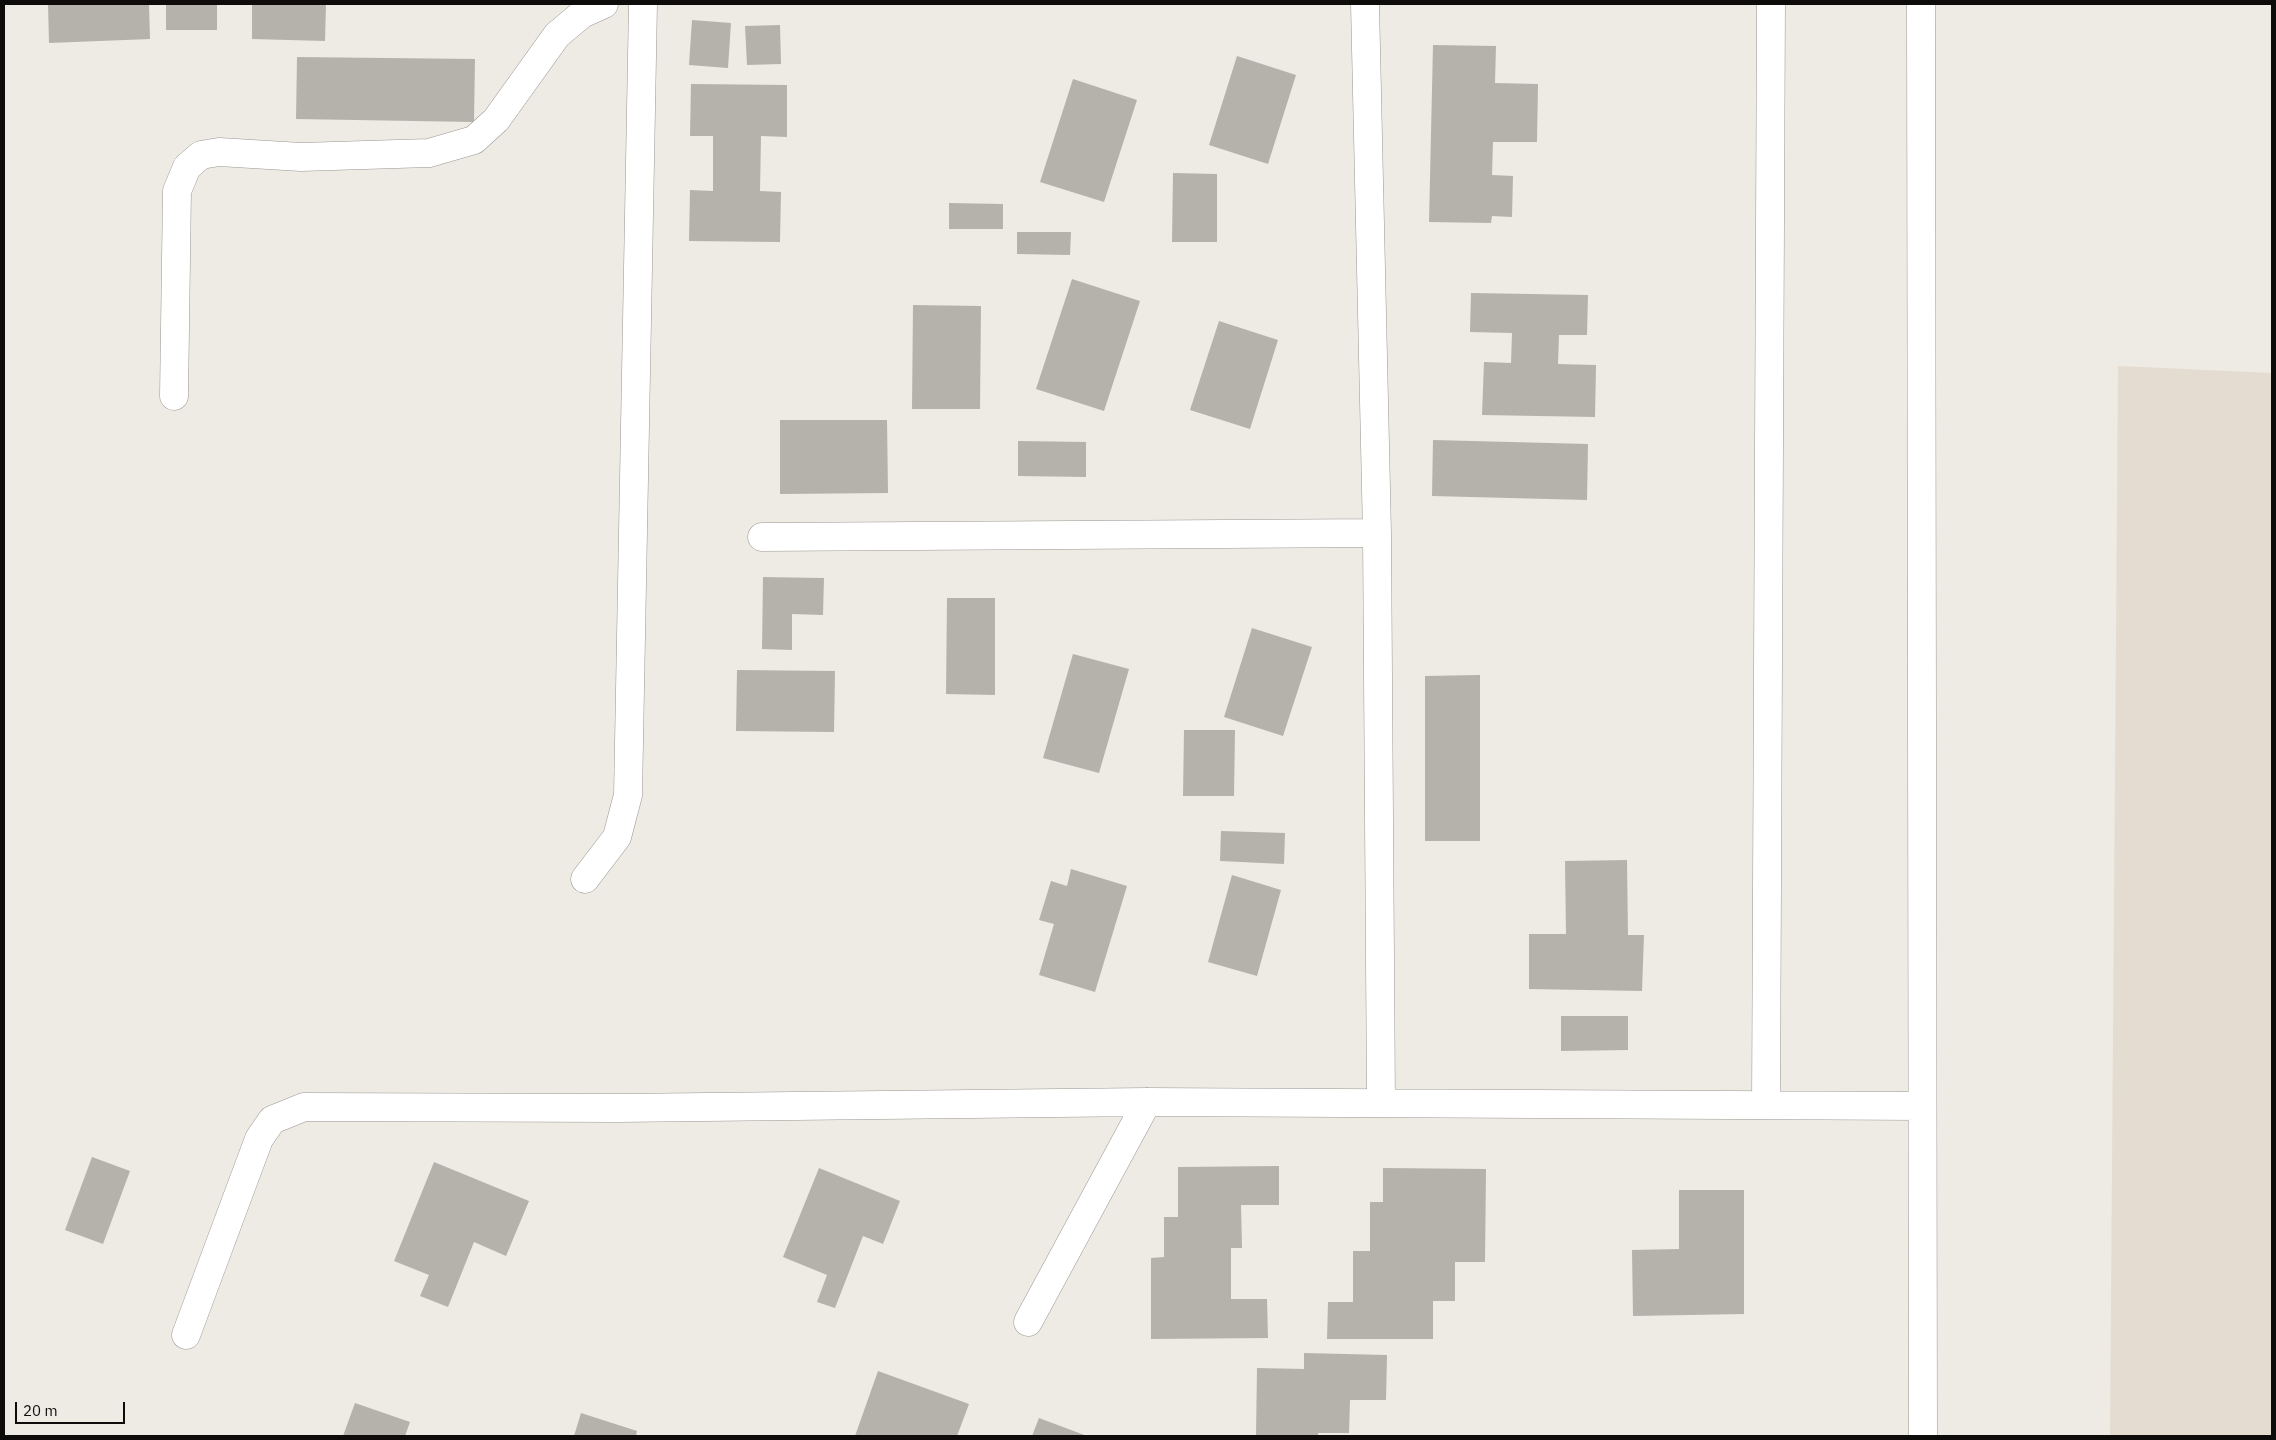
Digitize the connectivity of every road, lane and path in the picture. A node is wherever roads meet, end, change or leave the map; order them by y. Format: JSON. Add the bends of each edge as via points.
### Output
{"nodes":[{"id":1,"x":604,"y":4,"type":"edge"},
{"id":2,"x":643,"y":4,"type":"edge"},
{"id":3,"x":1365,"y":4,"type":"edge"},
{"id":4,"x":1771,"y":4,"type":"edge"},
{"id":5,"x":1921,"y":4,"type":"edge"},
{"id":6,"x":174,"y":396,"type":"dead end"},
{"id":7,"x":1377,"y":533,"type":"junction"},
{"id":8,"x":762,"y":537,"type":"dead end"},
{"id":9,"x":586,"y":879,"type":"dead end"},
{"id":10,"x":1147,"y":1102,"type":"junction"},
{"id":11,"x":1382,"y":1102,"type":"junction"},
{"id":12,"x":1766,"y":1105,"type":"junction"},
{"id":13,"x":1922,"y":1106,"type":"junction"},
{"id":14,"x":1028,"y":1322,"type":"dead end"},
{"id":15,"x":186,"y":1335,"type":"dead end"},
{"id":16,"x":1923,"y":1436,"type":"edge"}],
"edges":[{"from":1,"to":6,"type":"street","via":[[582,14],[558,36],[496,120],[474,140],[429,153],[301,157],[218,152],[201,155],[186,167],[177,190]]},
{"from":2,"to":9,"type":"street","via":[[628,795],[617,837]]},
{"from":3,"to":7,"type":"street"},
{"from":4,"to":12,"type":"street"},
{"from":5,"to":13,"type":"street"},
{"from":7,"to":8,"type":"street"},
{"from":7,"to":11,"type":"street"},
{"from":10,"to":11,"type":"street"},
{"from":10,"to":14,"type":"street"},
{"from":10,"to":15,"type":"street","via":[[618,1108],[304,1107],[272,1120],[259,1139]]},
{"from":11,"to":12,"type":"street"},
{"from":12,"to":13,"type":"street"},
{"from":13,"to":16,"type":"street"}]}
